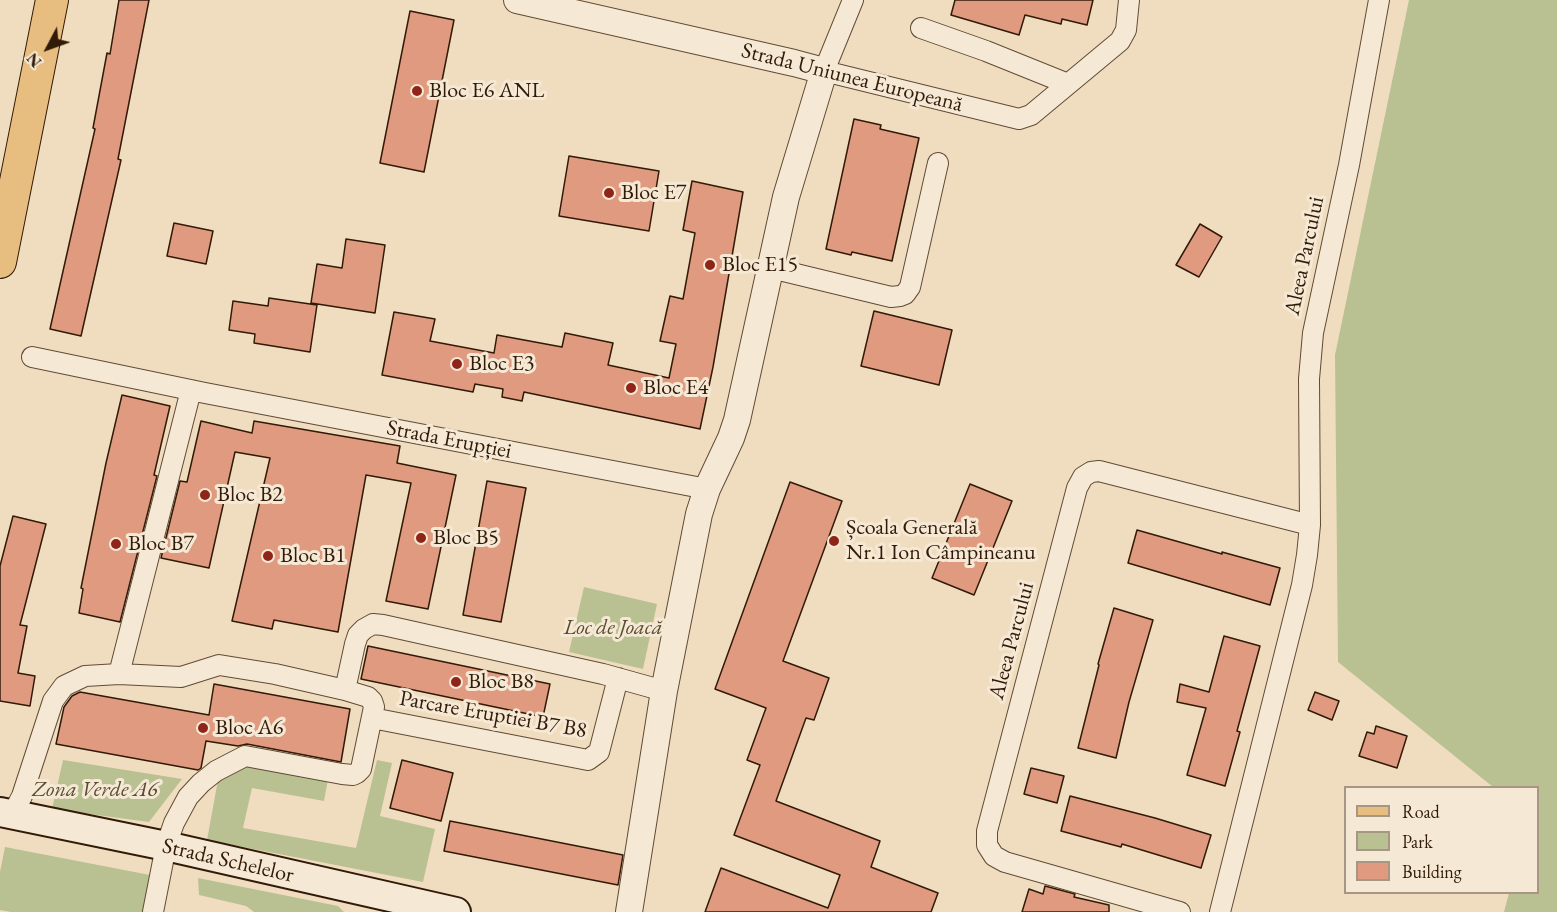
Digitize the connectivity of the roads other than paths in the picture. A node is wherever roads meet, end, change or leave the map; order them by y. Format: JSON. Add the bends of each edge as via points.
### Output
{"nodes":[{"id":1,"x":52,"y":0,"type":"edge"},
{"id":2,"x":517,"y":0,"type":"edge"},
{"id":3,"x":853,"y":0,"type":"edge"},
{"id":4,"x":1129,"y":0,"type":"edge"},
{"id":5,"x":1379,"y":0,"type":"edge"},
{"id":6,"x":921,"y":28,"type":"dead end"},
{"id":7,"x":824,"y":71,"type":"junction"},
{"id":8,"x":1068,"y":84,"type":"junction"},
{"id":9,"x":938,"y":163,"type":"dead end"},
{"id":10,"x":0,"y":262,"type":"edge"},
{"id":11,"x":771,"y":268,"type":"junction"},
{"id":12,"x":32,"y":357,"type":"dead end"},
{"id":13,"x":191,"y":390,"type":"junction"},
{"id":14,"x":707,"y":489,"type":"junction"},
{"id":15,"x":1310,"y":525,"type":"junction"},
{"id":16,"x":119,"y":674,"type":"junction"},
{"id":17,"x":618,"y":678,"type":"junction"},
{"id":18,"x":345,"y":690,"type":"junction"},
{"id":19,"x":664,"y":691,"type":"junction"},
{"id":20,"x":372,"y":718,"type":"junction"},
{"id":21,"x":6,"y":814,"type":"edge"},
{"id":22,"x":166,"y":846,"type":"junction"},
{"id":23,"x":153,"y":912,"type":"edge"},
{"id":24,"x":456,"y":912,"type":"edge"},
{"id":25,"x":629,"y":912,"type":"edge"},
{"id":26,"x":1180,"y":912,"type":"edge"},
{"id":27,"x":1220,"y":912,"type":"edge"}],
"edges":[{"from":1,"to":10,"type":"main road"},
{"from":2,"to":7,"type":"street","name":"Strada Uniunea Europeană"},
{"from":3,"to":7,"type":"street"},
{"from":4,"to":8,"type":"street","name":"Strada Uniunea Europeană","via":[[1126,30],[1120,41]]},
{"from":5,"to":15,"type":"street","name":"Aleea Parcului","via":[[1313,333],[1309,379]]},
{"from":6,"to":8,"type":"street"},
{"from":7,"to":8,"type":"street","name":"Strada Uniunea Europeană","via":[[1019,119],[1031,115]]},
{"from":7,"to":11,"type":"street","via":[[786,197]]},
{"from":9,"to":11,"type":"street","via":[[910,287],[905,294],[891,297]]},
{"from":11,"to":14,"type":"street","via":[[737,420]]},
{"from":12,"to":13,"type":"street","name":"Strada Erupției"},
{"from":13,"to":14,"type":"street","name":"Strada Erupției"},
{"from":13,"to":16,"type":"street"},
{"from":14,"to":19,"type":"street","via":[[694,533]]},
{"from":15,"to":26,"type":"street","name":"Aleea Parcului","via":[[1099,471],[1083,477],[1077,488],[987,831],[987,845],[994,856],[1005,862]]},
{"from":15,"to":27,"type":"street","name":"Aleea Parcului","via":[[1302,585]]},
{"from":16,"to":18,"type":"street","via":[[181,677],[219,665]]},
{"from":16,"to":21,"type":"street","via":[[85,676],[64,686],[53,701],[22,796]]},
{"from":17,"to":18,"type":"street","via":[[373,624],[358,635]]},
{"from":17,"to":19,"type":"street"},
{"from":17,"to":20,"type":"street","name":"Parcare Eruptiei B7 B8","via":[[599,752],[588,760]]},
{"from":18,"to":20,"type":"street","via":[[372,701]]},
{"from":19,"to":25,"type":"street"},
{"from":20,"to":22,"type":"street","via":[[361,770],[357,773],[342,774],[245,756],[216,771],[188,797]]},
{"from":21,"to":22,"type":"main road","name":"Strada Schelelor"},
{"from":22,"to":23,"type":"street"},
{"from":22,"to":24,"type":"main road","name":"Strada Schelelor"}]}
